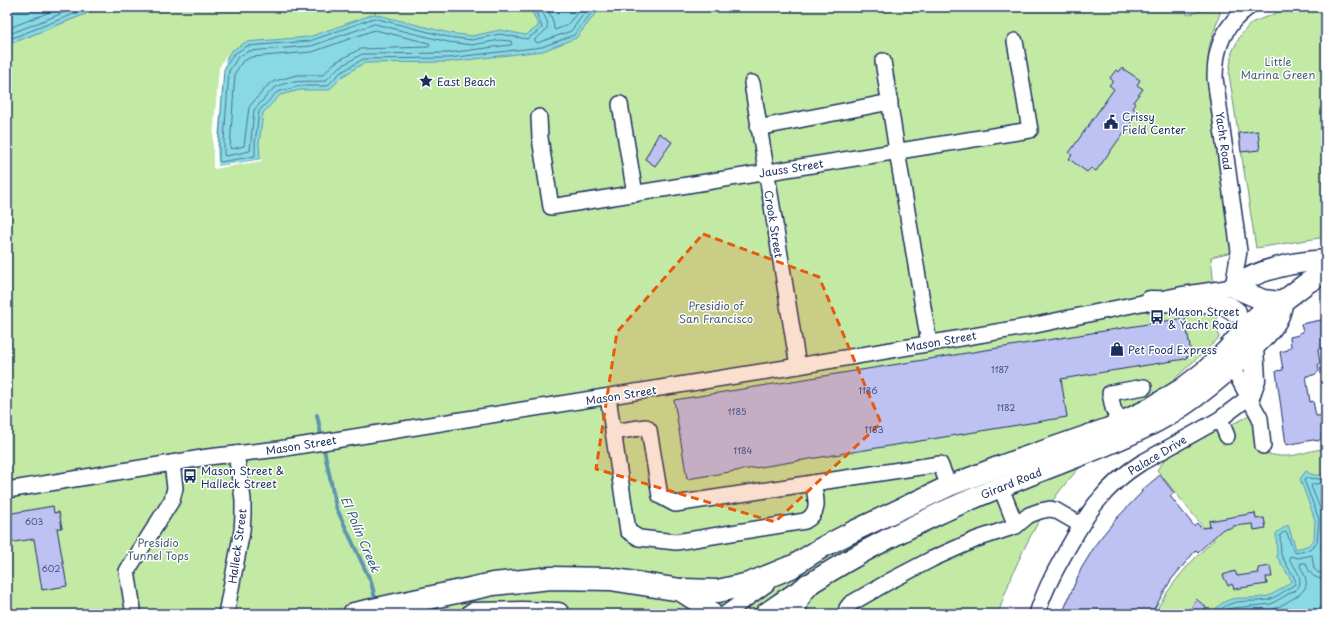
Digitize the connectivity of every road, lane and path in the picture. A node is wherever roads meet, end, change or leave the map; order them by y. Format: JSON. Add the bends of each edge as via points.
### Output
{"nodes":[{"id":1,"x":1250,"y":7,"type":"edge"},
{"id":2,"x":1015,"y":41,"type":"dead end"},
{"id":3,"x":884,"y":61,"type":"dead end"},
{"id":4,"x":752,"y":83,"type":"dead end"},
{"id":5,"x":890,"y":102,"type":"junction"},
{"id":6,"x":620,"y":104,"type":"dead end"},
{"id":7,"x":539,"y":117,"type":"dead end"},
{"id":8,"x":758,"y":128,"type":"junction"},
{"id":9,"x":897,"y":151,"type":"junction"},
{"id":10,"x":766,"y":172,"type":"junction"},
{"id":11,"x":635,"y":194,"type":"junction"},
{"id":12,"x":1326,"y":260,"type":"edge"},
{"id":13,"x":1326,"y":272,"type":"edge"},
{"id":14,"x":1233,"y":287,"type":"junction"},
{"id":15,"x":1150,"y":301,"type":"junction"},
{"id":16,"x":1282,"y":302,"type":"junction"},
{"id":17,"x":1236,"y":312,"type":"junction"},
{"id":18,"x":929,"y":343,"type":"junction"},
{"id":19,"x":1234,"y":343,"type":"junction"},
{"id":20,"x":1253,"y":348,"type":"junction"},
{"id":21,"x":1223,"y":365,"type":"junction"},
{"id":22,"x":798,"y":366,"type":"junction"},
{"id":23,"x":1144,"y":387,"type":"dead end"},
{"id":24,"x":608,"y":397,"type":"junction"},
{"id":25,"x":1249,"y":397,"type":"junction"},
{"id":26,"x":1220,"y":419,"type":"junction"},
{"id":27,"x":1119,"y":423,"type":"junction"},
{"id":28,"x":614,"y":432,"type":"junction"},
{"id":29,"x":1227,"y":436,"type":"dead end"},
{"id":30,"x":1263,"y":446,"type":"dead end"},
{"id":31,"x":236,"y":454,"type":"junction"},
{"id":32,"x":172,"y":463,"type":"junction"},
{"id":33,"x":814,"y":483,"type":"junction"},
{"id":34,"x":949,"y":486,"type":"junction"},
{"id":35,"x":1001,"y":488,"type":"junction"},
{"id":36,"x":7,"y":490,"type":"edge"},
{"id":37,"x":1081,"y":525,"type":"junction"},
{"id":38,"x":1016,"y":526,"type":"junction"},
{"id":39,"x":791,"y":567,"type":"junction"},
{"id":40,"x":808,"y":584,"type":"junction"},
{"id":41,"x":671,"y":588,"type":"junction"},
{"id":42,"x":134,"y":609,"type":"dead end"},
{"id":43,"x":226,"y":614,"type":"edge"},
{"id":44,"x":354,"y":614,"type":"edge"},
{"id":45,"x":473,"y":614,"type":"edge"},
{"id":46,"x":558,"y":614,"type":"edge"},
{"id":47,"x":711,"y":614,"type":"edge"},
{"id":48,"x":724,"y":614,"type":"edge"},
{"id":49,"x":765,"y":614,"type":"edge"},
{"id":50,"x":794,"y":614,"type":"edge"},
{"id":51,"x":846,"y":614,"type":"edge"},
{"id":52,"x":1037,"y":614,"type":"edge"}],
"edges":[{"from":1,"to":14,"type":"street","name":"Yacht Road","via":[[1233,22],[1225,34],[1215,62],[1238,251]]},
{"from":2,"to":9,"type":"street","name":"Jauss Street","via":[[1030,130]]},
{"from":3,"to":5,"type":"street"},
{"from":4,"to":8,"type":"street","name":"Crook Street"},
{"from":5,"to":8,"type":"street"},
{"from":5,"to":9,"type":"street"},
{"from":6,"to":11,"type":"street"},
{"from":7,"to":11,"type":"street","name":"Jauss Street","via":[[540,138],[552,207]]},
{"from":8,"to":10,"type":"street","name":"Crook Street"},
{"from":9,"to":10,"type":"street","name":"Jauss Street"},
{"from":9,"to":18,"type":"street"},
{"from":10,"to":11,"type":"street","name":"Jauss Street"},
{"from":10,"to":22,"type":"street","name":"Crook Street"},
{"from":12,"to":14,"type":"main road","via":[[1281,266],[1256,274]]},
{"from":13,"to":16,"type":"main road"},
{"from":14,"to":15,"type":"street","name":"Mason Street"},
{"from":14,"to":16,"type":"main road","via":[[1263,300]]},
{"from":14,"to":17,"type":"main road"},
{"from":15,"to":17,"type":"main road","via":[[1219,303]]},
{"from":15,"to":18,"type":"street","name":"Mason Street","via":[[1054,322]]},
{"from":16,"to":19,"type":"main road","via":[[1268,306]]},
{"from":16,"to":20,"type":"main road","name":"Girard Road","via":[[1277,322]]},
{"from":17,"to":19,"type":"main road"},
{"from":18,"to":22,"type":"street","name":"Mason Street"},
{"from":19,"to":21,"type":"main road"},
{"from":20,"to":21,"type":"main road","name":"Girard Road"},
{"from":20,"to":25,"type":"main road","via":[[1255,380]]},
{"from":21,"to":25,"type":"street","via":[[1238,378]]},
{"from":21,"to":27,"type":"main road","name":"Girard Road","via":[[1194,379],[1147,410]]},
{"from":21,"to":35,"type":"main road","name":"Girard Road","via":[[1198,395],[1151,425]]},
{"from":22,"to":24,"type":"street","name":"Mason Street"},
{"from":23,"to":27,"type":"street","via":[[1110,393]]},
{"from":24,"to":28,"type":"street"},
{"from":24,"to":31,"type":"street","name":"Mason Street"},
{"from":25,"to":26,"type":"street","name":"Palace Drive"},
{"from":25,"to":30,"type":"street","via":[[1260,418]]},
{"from":26,"to":29,"type":"street"},
{"from":26,"to":37,"type":"street","name":"Palace Drive","via":[[1129,471],[1098,501]]},
{"from":27,"to":34,"type":"main road","name":"Girard Road"},
{"from":28,"to":33,"type":"street","via":[[646,427],[649,430],[660,496],[675,504]]},
{"from":28,"to":33,"type":"street","via":[[628,531],[638,538],[676,542],[805,521],[815,512]]},
{"from":31,"to":32,"type":"street","name":"Mason Street"},
{"from":31,"to":43,"type":"street","name":"Halleck Street","via":[[243,499],[243,523]]},
{"from":32,"to":36,"type":"street","name":"Mason Street"},
{"from":32,"to":42,"type":"street","via":[[175,488],[172,500],[127,570]]},
{"from":33,"to":34,"type":"street","via":[[940,464]]},
{"from":34,"to":39,"type":"main road","name":"Girard Road","via":[[856,530]]},
{"from":35,"to":38,"type":"street"},
{"from":35,"to":40,"type":"main road","name":"Girard Road","via":[[894,536]]},
{"from":37,"to":38,"type":"street","via":[[1050,509],[1034,513]]},
{"from":37,"to":52,"type":"street","name":"Palace Drive","via":[[1052,576]]},
{"from":38,"to":51,"type":"street","via":[[977,539],[913,569],[854,600],[847,608]]},
{"from":39,"to":41,"type":"highway","via":[[761,580],[730,589],[711,591]]},
{"from":39,"to":48,"type":"street","name":"Girard Road"},
{"from":40,"to":49,"type":"main road","name":"Girard Road"},
{"from":40,"to":50,"type":"highway","via":[[798,600]]},
{"from":41,"to":44,"type":"highway","via":[[599,578],[536,579],[478,587]]},
{"from":41,"to":47,"type":"highway","via":[[703,604]]},
{"from":45,"to":46,"type":"highway"}]}
